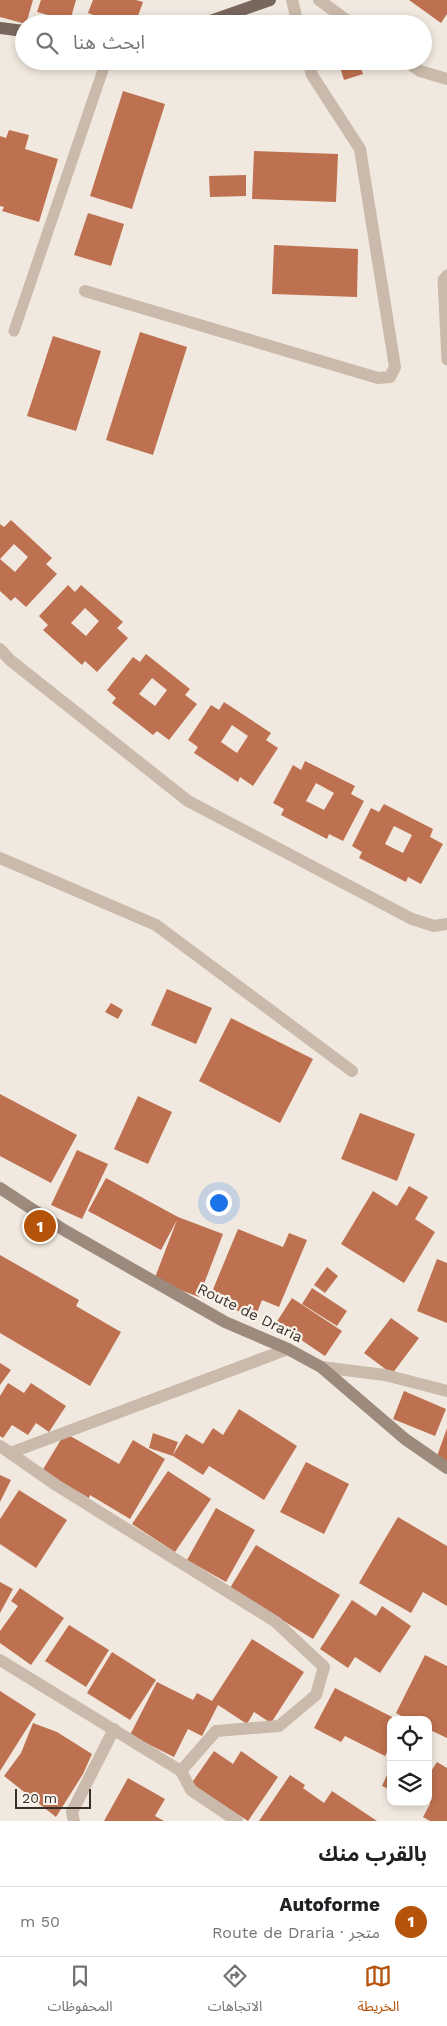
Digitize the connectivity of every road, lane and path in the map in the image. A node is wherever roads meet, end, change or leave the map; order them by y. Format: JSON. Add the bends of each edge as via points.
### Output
{"nodes":[{"id":1,"x":270,"y":0,"type":"edge"},
{"id":2,"x":292,"y":0,"type":"edge"},
{"id":3,"x":319,"y":0,"type":"edge"},
{"id":4,"x":228,"y":15,"type":"edge"},
{"id":5,"x":296,"y":15,"type":"edge"},
{"id":6,"x":340,"y":15,"type":"edge"},
{"id":7,"x":0,"y":28,"type":"edge"},
{"id":8,"x":15,"y":30,"type":"edge"},
{"id":9,"x":103,"y":70,"type":"edge"},
{"id":10,"x":311,"y":70,"type":"edge"},
{"id":11,"x":419,"y":70,"type":"edge"},
{"id":12,"x":447,"y":79,"type":"edge"},
{"id":13,"x":447,"y":275,"type":"edge"},
{"id":14,"x":85,"y":291,"type":"dead end"},
{"id":15,"x":14,"y":331,"type":"dead end"},
{"id":16,"x":447,"y":360,"type":"edge"},
{"id":17,"x":0,"y":649,"type":"edge"},
{"id":18,"x":0,"y":858,"type":"edge"},
{"id":19,"x":447,"y":924,"type":"edge"},
{"id":20,"x":352,"y":1071,"type":"dead end"},
{"id":21,"x":0,"y":1188,"type":"edge"},
{"id":22,"x":288,"y":1349,"type":"junction"},
{"id":23,"x":321,"y":1367,"type":"junction"},
{"id":24,"x":447,"y":1391,"type":"edge"},
{"id":25,"x":5,"y":1450,"type":"edge"},
{"id":26,"x":447,"y":1468,"type":"edge"},
{"id":27,"x":0,"y":1660,"type":"edge"},
{"id":28,"x":114,"y":1729,"type":"junction"},
{"id":29,"x":181,"y":1771,"type":"junction"},
{"id":30,"x":74,"y":1821,"type":"edge"},
{"id":31,"x":237,"y":1821,"type":"edge"}],
"edges":[{"from":1,"to":4,"type":"main road"},
{"from":2,"to":5,"type":"street"},
{"from":3,"to":6,"type":"street"},
{"from":7,"to":8,"type":"main road"},
{"from":9,"to":15,"type":"lane"},
{"from":10,"to":14,"type":"street","via":[[360,149],[395,368],[390,377],[378,378]]},
{"from":11,"to":12,"type":"street"},
{"from":13,"to":16,"type":"lane","via":[[443,280]]},
{"from":17,"to":19,"type":"street","via":[[188,801],[417,922],[434,926]]},
{"from":18,"to":20,"type":"street","via":[[156,925]]},
{"from":21,"to":22,"type":"main road","name":"Route de Draria","via":[[64,1230],[225,1322]]},
{"from":22,"to":23,"type":"main road","name":"Route de Draria"},
{"from":22,"to":25,"type":"street"},
{"from":23,"to":24,"type":"street","via":[[385,1375]]},
{"from":23,"to":26,"type":"main road","name":"Route de Draria","via":[[405,1439]]},
{"from":25,"to":29,"type":"street","via":[[276,1622],[324,1667],[316,1694],[279,1726],[216,1731]]},
{"from":27,"to":28,"type":"street"},
{"from":28,"to":29,"type":"street"},
{"from":28,"to":30,"type":"street","via":[[72,1812]]},
{"from":29,"to":31,"type":"street","via":[[191,1790]]}]}
